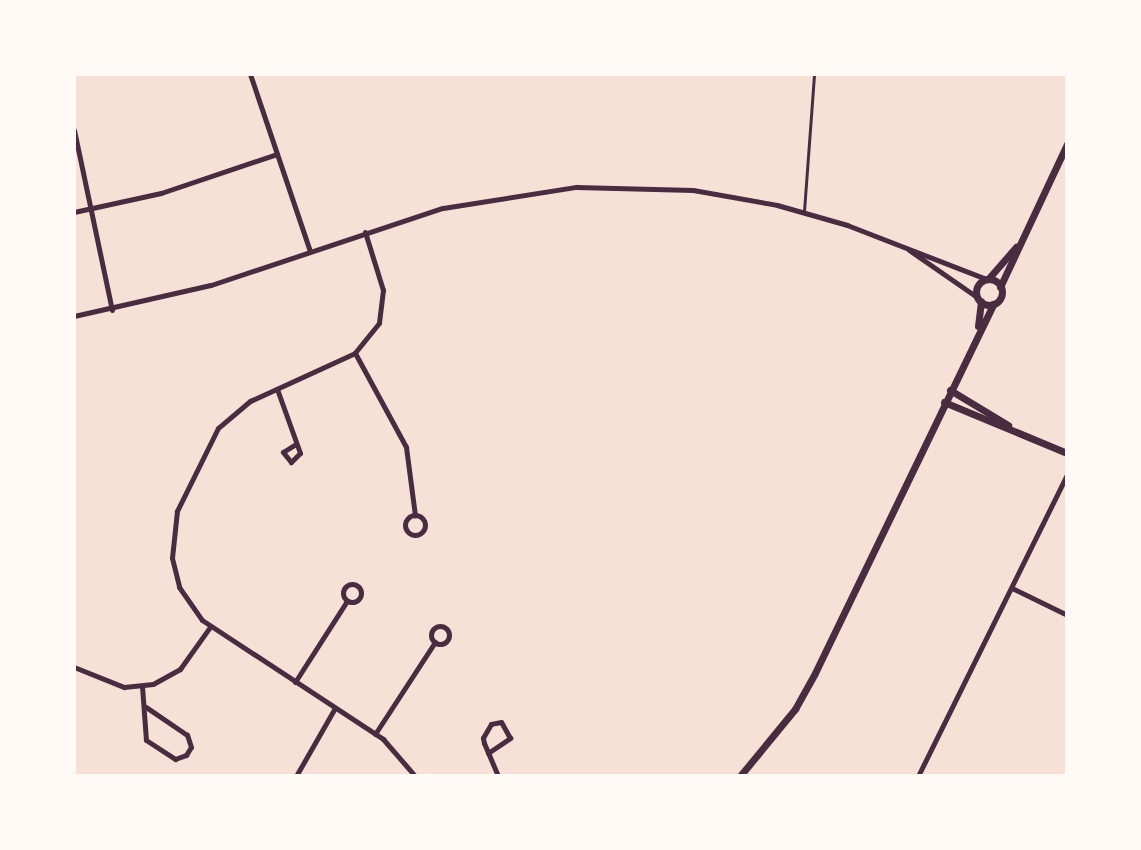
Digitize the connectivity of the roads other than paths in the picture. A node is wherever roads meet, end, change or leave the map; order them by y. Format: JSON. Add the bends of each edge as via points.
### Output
{"nodes":[{"id":1,"x":250,"y":74,"type":"edge"},
{"id":2,"x":814,"y":74,"type":"edge"},
{"id":3,"x":74,"y":130,"type":"edge"},
{"id":4,"x":1067,"y":144,"type":"edge"},
{"id":5,"x":277,"y":154,"type":"junction"},
{"id":6,"x":92,"y":209,"type":"junction"},
{"id":7,"x":804,"y":211,"type":"junction"},
{"id":8,"x":74,"y":212,"type":"edge"},
{"id":9,"x":365,"y":232,"type":"junction"},
{"id":10,"x":1020,"y":243,"type":"junction"},
{"id":11,"x":904,"y":247,"type":"junction"},
{"id":12,"x":310,"y":251,"type":"junction"},
{"id":13,"x":987,"y":279,"type":"junction"},
{"id":14,"x":1000,"y":287,"type":"junction"},
{"id":15,"x":979,"y":299,"type":"junction"},
{"id":16,"x":993,"y":304,"type":"junction"},
{"id":17,"x":112,"y":310,"type":"junction"},
{"id":18,"x":74,"y":316,"type":"edge"},
{"id":19,"x":978,"y":328,"type":"junction"},
{"id":20,"x":355,"y":353,"type":"junction"},
{"id":21,"x":277,"y":388,"type":"junction"},
{"id":22,"x":950,"y":390,"type":"junction"},
{"id":23,"x":944,"y":402,"type":"junction"},
{"id":24,"x":1009,"y":427,"type":"junction"},
{"id":25,"x":294,"y":445,"type":"dead end"},
{"id":26,"x":1067,"y":453,"type":"edge"},
{"id":27,"x":1067,"y":474,"type":"edge"},
{"id":28,"x":415,"y":515,"type":"dead end"},
{"id":29,"x":1012,"y":588,"type":"junction"},
{"id":30,"x":347,"y":601,"type":"dead end"},
{"id":31,"x":1067,"y":615,"type":"edge"},
{"id":32,"x":210,"y":627,"type":"junction"},
{"id":33,"x":435,"y":642,"type":"dead end"},
{"id":34,"x":74,"y":667,"type":"edge"},
{"id":35,"x":295,"y":682,"type":"junction"},
{"id":36,"x":142,"y":686,"type":"junction"},
{"id":37,"x":146,"y":707,"type":"junction"},
{"id":38,"x":335,"y":708,"type":"junction"},
{"id":39,"x":375,"y":734,"type":"junction"},
{"id":40,"x":488,"y":753,"type":"junction"},
{"id":41,"x":296,"y":776,"type":"edge"},
{"id":42,"x":415,"y":776,"type":"edge"},
{"id":43,"x":498,"y":776,"type":"edge"},
{"id":44,"x":740,"y":776,"type":"edge"},
{"id":45,"x":918,"y":776,"type":"edge"}],
"edges":[{"from":1,"to":5,"type":"street"},
{"from":2,"to":7,"type":"lane"},
{"from":3,"to":6,"type":"street"},
{"from":4,"to":10,"type":"street"},
{"from":5,"to":6,"type":"street","via":[[161,193]]},
{"from":5,"to":12,"type":"street"},
{"from":6,"to":8,"type":"street"},
{"from":6,"to":17,"type":"street"},
{"from":7,"to":9,"type":"street","via":[[693,190],[576,187],[474,201]]},
{"from":7,"to":11,"type":"street"},
{"from":9,"to":12,"type":"street"},
{"from":9,"to":20,"type":"street","via":[[380,276],[383,308],[369,340]]},
{"from":10,"to":13,"type":"street"},
{"from":10,"to":14,"type":"street"},
{"from":11,"to":13,"type":"street"},
{"from":11,"to":15,"type":"street"},
{"from":12,"to":17,"type":"street","via":[[202,288]]},
{"from":13,"to":14,"type":"street"},
{"from":13,"to":15,"type":"street","via":[[977,287]]},
{"from":14,"to":16,"type":"street","via":[[1000,298]]},
{"from":15,"to":16,"type":"street"},
{"from":15,"to":19,"type":"street"},
{"from":16,"to":19,"type":"street"},
{"from":17,"to":18,"type":"street"},
{"from":19,"to":22,"type":"street"},
{"from":20,"to":21,"type":"street"},
{"from":20,"to":28,"type":"street","via":[[406,447]]},
{"from":21,"to":25,"type":"street"},
{"from":21,"to":32,"type":"street","via":[[239,407],[218,428],[175,518],[175,576],[189,604]]},
{"from":22,"to":23,"type":"street"},
{"from":22,"to":24,"type":"street"},
{"from":23,"to":24,"type":"street"},
{"from":23,"to":44,"type":"street","via":[[815,673],[795,709]]},
{"from":24,"to":26,"type":"street"},
{"from":27,"to":29,"type":"street"},
{"from":29,"to":31,"type":"street"},
{"from":29,"to":45,"type":"street"},
{"from":30,"to":35,"type":"street"},
{"from":32,"to":35,"type":"street"},
{"from":32,"to":36,"type":"street","via":[[180,669]]},
{"from":33,"to":39,"type":"street"},
{"from":34,"to":36,"type":"street","via":[[107,683]]},
{"from":35,"to":38,"type":"street"},
{"from":36,"to":37,"type":"street"},
{"from":37,"to":37,"type":"street","via":[[187,735],[191,747],[186,755],[175,759],[146,740]]},
{"from":38,"to":39,"type":"street"},
{"from":38,"to":41,"type":"street"},
{"from":39,"to":42,"type":"street","via":[[397,751]]},
{"from":40,"to":40,"type":"street","via":[[484,734],[501,722],[510,738]]},
{"from":40,"to":43,"type":"street"}]}
